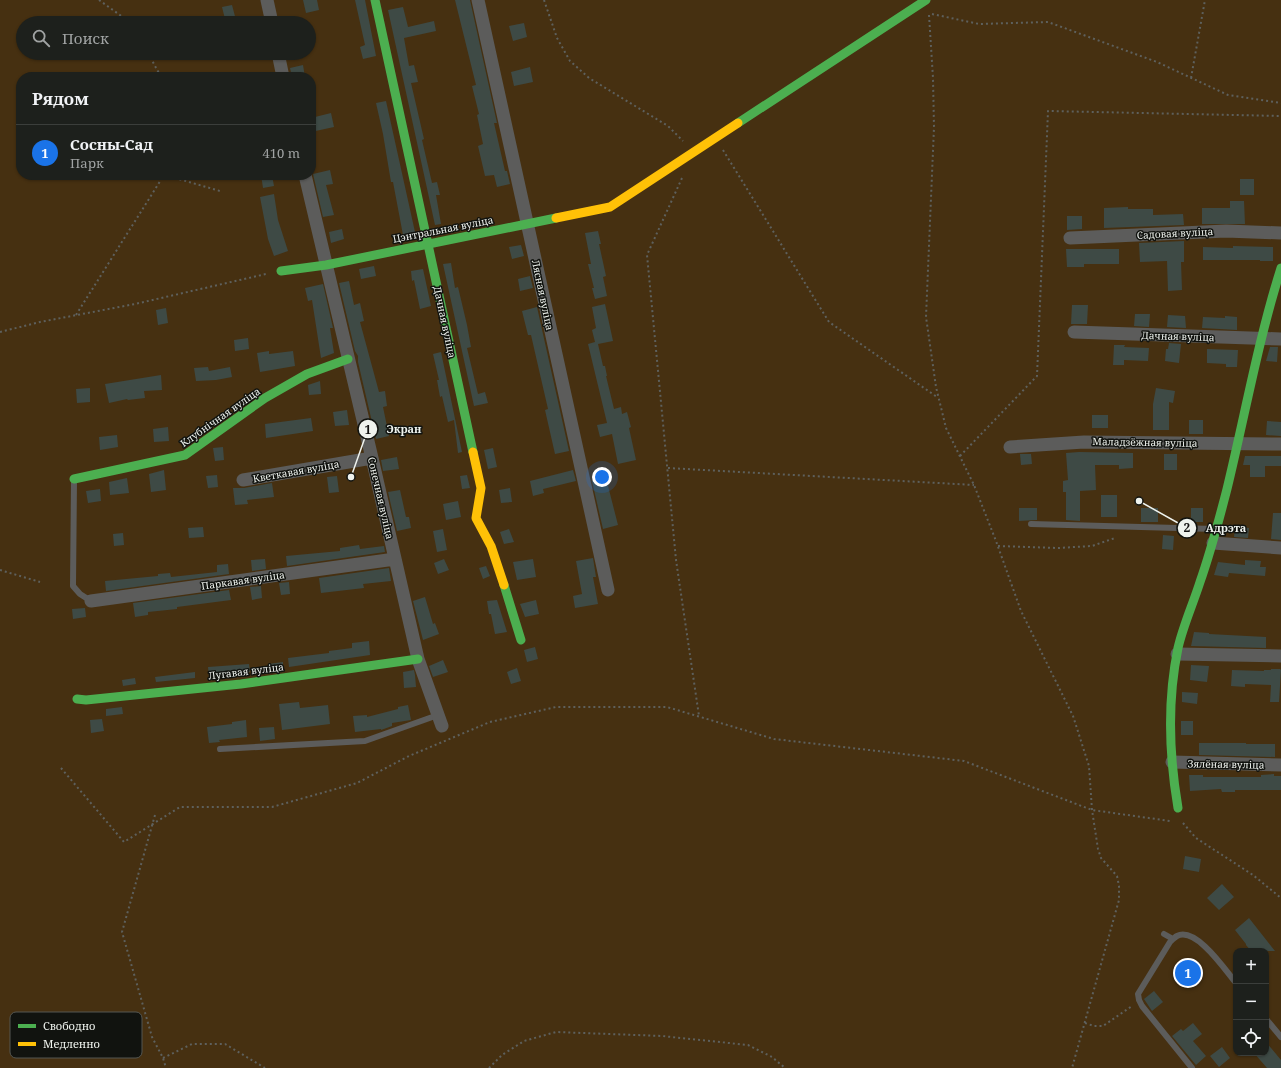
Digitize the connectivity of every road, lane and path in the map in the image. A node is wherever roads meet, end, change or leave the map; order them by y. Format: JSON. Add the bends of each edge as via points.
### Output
{"nodes":[{"id":1,"x":99,"y":0,"type":"edge"},
{"id":2,"x":267,"y":0,"type":"edge"},
{"id":3,"x":375,"y":0,"type":"edge"},
{"id":4,"x":478,"y":0,"type":"edge"},
{"id":5,"x":544,"y":0,"type":"edge"},
{"id":6,"x":926,"y":0,"type":"edge"},
{"id":7,"x":1205,"y":0,"type":"edge"},
{"id":8,"x":121,"y":16,"type":"edge"},
{"id":9,"x":270,"y":16,"type":"edge"},
{"id":10,"x":152,"y":60,"type":"edge"},
{"id":11,"x":279,"y":60,"type":"edge"},
{"id":12,"x":158,"y":72,"type":"edge"},
{"id":13,"x":282,"y":72,"type":"edge"},
{"id":14,"x":1191,"y":78,"type":"junction"},
{"id":15,"x":1281,"y":103,"type":"edge"},
{"id":16,"x":716,"y":138,"type":"junction"},
{"id":17,"x":694,"y":152,"type":"junction"},
{"id":18,"x":684,"y":173,"type":"dead end"},
{"id":19,"x":161,"y":180,"type":"edge"},
{"id":20,"x":182,"y":180,"type":"edge"},
{"id":21,"x":306,"y":180,"type":"edge"},
{"id":22,"x":220,"y":191,"type":"dead end"},
{"id":23,"x":527,"y":224,"type":"junction"},
{"id":24,"x":1281,"y":233,"type":"edge"},
{"id":25,"x":1070,"y":238,"type":"dead end"},
{"id":26,"x":428,"y":243,"type":"junction"},
{"id":27,"x":326,"y":265,"type":"junction"},
{"id":28,"x":1281,"y":268,"type":"edge"},
{"id":29,"x":281,"y":271,"type":"joint"},
{"id":30,"x":76,"y":315,"type":"junction"},
{"id":31,"x":0,"y":332,"type":"edge"},
{"id":32,"x":1074,"y":332,"type":"dead end"},
{"id":33,"x":1260,"y":339,"type":"junction"},
{"id":34,"x":1281,"y":339,"type":"edge"},
{"id":35,"x":348,"y":359,"type":"junction"},
{"id":36,"x":938,"y":398,"type":"junction"},
{"id":37,"x":1238,"y":444,"type":"junction"},
{"id":38,"x":1281,"y":444,"type":"edge"},
{"id":39,"x":1010,"y":447,"type":"dead end"},
{"id":40,"x":372,"y":458,"type":"junction"},
{"id":41,"x":668,"y":468,"type":"junction"},
{"id":42,"x":74,"y":479,"type":"joint"},
{"id":43,"x":243,"y":480,"type":"dead end"},
{"id":44,"x":974,"y":485,"type":"junction"},
{"id":45,"x":1031,"y":524,"type":"dead end"},
{"id":46,"x":1217,"y":529,"type":"junction"},
{"id":47,"x":1115,"y":538,"type":"dead end"},
{"id":48,"x":1213,"y":543,"type":"junction"},
{"id":49,"x":998,"y":546,"type":"junction"},
{"id":50,"x":1281,"y":548,"type":"edge"},
{"id":51,"x":395,"y":559,"type":"junction"},
{"id":52,"x":0,"y":570,"type":"edge"},
{"id":53,"x":40,"y":582,"type":"dead end"},
{"id":54,"x":608,"y":590,"type":"dead end"},
{"id":55,"x":91,"y":601,"type":"joint"},
{"id":56,"x":521,"y":640,"type":"dead end"},
{"id":57,"x":1177,"y":654,"type":"junction"},
{"id":58,"x":1281,"y":656,"type":"edge"},
{"id":59,"x":418,"y":659,"type":"junction"},
{"id":60,"x":77,"y":700,"type":"dead end"},
{"id":61,"x":699,"y":716,"type":"junction"},
{"id":62,"x":440,"y":721,"type":"joint"},
{"id":63,"x":220,"y":749,"type":"dead end"},
{"id":64,"x":1172,"y":762,"type":"junction"},
{"id":65,"x":1281,"y":765,"type":"edge"},
{"id":66,"x":61,"y":768,"type":"dead end"},
{"id":67,"x":1178,"y":808,"type":"joint"},
{"id":68,"x":1092,"y":810,"type":"junction"},
{"id":69,"x":155,"y":815,"type":"dead end"},
{"id":70,"x":1176,"y":822,"type":"dead end"},
{"id":71,"x":152,"y":824,"type":"junction"},
{"id":72,"x":1281,"y":898,"type":"edge"},
{"id":73,"x":1164,"y":934,"type":"dead end"},
{"id":74,"x":1173,"y":939,"type":"junction"},
{"id":75,"x":1233,"y":979,"type":"edge"},
{"id":76,"x":1139,"y":1000,"type":"junction"},
{"id":77,"x":1267,"y":1020,"type":"edge"},
{"id":78,"x":1085,"y":1023,"type":"junction"},
{"id":79,"x":1281,"y":1037,"type":"edge"},
{"id":80,"x":163,"y":1058,"type":"junction"},
{"id":81,"x":166,"y":1068,"type":"edge"},
{"id":82,"x":265,"y":1068,"type":"edge"},
{"id":83,"x":489,"y":1068,"type":"edge"},
{"id":84,"x":785,"y":1068,"type":"edge"},
{"id":85,"x":1072,"y":1068,"type":"edge"},
{"id":86,"x":1192,"y":1068,"type":"edge"}],
"edges":[{"from":1,"to":8,"type":"path"},
{"from":2,"to":9,"type":"street"},
{"from":3,"to":26,"type":"street","name":"Дачная вуліца"},
{"from":4,"to":23,"type":"street","name":"Лясная вуліца"},
{"from":5,"to":17,"type":"path","via":[[557,38],[570,61],[589,78],[668,126]]},
{"from":6,"to":16,"type":"street"},
{"from":7,"to":14,"type":"path"},
{"from":10,"to":12,"type":"path"},
{"from":11,"to":13,"type":"street"},
{"from":14,"to":15,"type":"path","via":[[1228,95]]},
{"from":14,"to":36,"type":"path","via":[[1157,62],[1048,22],[979,24],[929,13],[934,128],[926,317]]},
{"from":16,"to":17,"type":"street"},
{"from":16,"to":36,"type":"path","via":[[829,322]]},
{"from":17,"to":23,"type":"street","name":"Цэнтральная вуліца","via":[[610,207]]},
{"from":18,"to":41,"type":"path","via":[[647,255]]},
{"from":19,"to":30,"type":"path"},
{"from":20,"to":22,"type":"path"},
{"from":21,"to":27,"type":"street","name":"Сонечная вуліца"},
{"from":23,"to":26,"type":"street","name":"Цэнтральная вуліца"},
{"from":23,"to":54,"type":"street","name":"Лясная вуліца"},
{"from":24,"to":25,"type":"street","name":"Садовая вуліца","via":[[1226,230]]},
{"from":26,"to":27,"type":"street","name":"Цэнтральная вуліца"},
{"from":26,"to":56,"type":"street","name":"Дачная вуліца","via":[[480,488],[476,518],[491,546]]},
{"from":27,"to":29,"type":"street","name":"Цэнтральная вуліца"},
{"from":27,"to":35,"type":"street","name":"Сонечная вуліца"},
{"from":28,"to":33,"type":"street"},
{"from":29,"to":30,"type":"path"},
{"from":30,"to":31,"type":"path"},
{"from":32,"to":33,"type":"street","name":"Дачная вуліца"},
{"from":33,"to":34,"type":"street","name":"Дачная вуліца"},
{"from":33,"to":37,"type":"street"},
{"from":35,"to":40,"type":"street","name":"Сонечная вуліца"},
{"from":35,"to":42,"type":"street","name":"Клубнічная вуліца","via":[[307,374],[265,398],[185,455]]},
{"from":36,"to":44,"type":"path","via":[[946,428]]},
{"from":37,"to":38,"type":"street","name":"Маладзёжная вуліца"},
{"from":37,"to":39,"type":"street","name":"Маладзёжная вуліца","via":[[1084,442]]},
{"from":37,"to":46,"type":"street"},
{"from":40,"to":43,"type":"street","name":"Кветкавая вуліца"},
{"from":40,"to":51,"type":"street","name":"Сонечная вуліца"},
{"from":41,"to":44,"type":"path"},
{"from":41,"to":61,"type":"path","via":[[676,560]]},
{"from":42,"to":55,"type":"lane","via":[[73,586]]},
{"from":44,"to":49,"type":"path"},
{"from":45,"to":46,"type":"lane"},
{"from":46,"to":48,"type":"street"},
{"from":47,"to":49,"type":"path","via":[[1092,546]]},
{"from":48,"to":50,"type":"street"},
{"from":48,"to":57,"type":"street"},
{"from":49,"to":68,"type":"path","via":[[1021,612],[1073,716],[1089,766]]},
{"from":51,"to":55,"type":"street","name":"Паркавая вуліца"},
{"from":51,"to":59,"type":"street","name":"Сонечная вуліца"},
{"from":52,"to":53,"type":"path"},
{"from":57,"to":58,"type":"street"},
{"from":57,"to":64,"type":"street","via":[[1170,726]]},
{"from":59,"to":60,"type":"street","name":"Лугавая вуліца","via":[[233,685]]},
{"from":59,"to":62,"type":"street","name":"Сонечная вуліца"},
{"from":61,"to":68,"type":"path","via":[[774,739],[964,762]]},
{"from":61,"to":71,"type":"path","via":[[667,707],[556,707],[490,722],[409,756],[357,783],[272,807],[180,807]]},
{"from":62,"to":63,"type":"lane","via":[[365,741]]},
{"from":64,"to":65,"type":"street","name":"Зялёная вуліца"},
{"from":64,"to":67,"type":"street"},
{"from":66,"to":71,"type":"path","via":[[124,842]]},
{"from":67,"to":72,"type":"path","via":[[1183,822],[1196,838],[1253,875]]},
{"from":68,"to":70,"type":"path"},
{"from":68,"to":78,"type":"path","via":[[1098,849],[1101,858],[1117,876],[1119,900]]},
{"from":69,"to":71,"type":"path"},
{"from":71,"to":80,"type":"path","via":[[122,932],[152,1037]]},
{"from":73,"to":74,"type":"lane"},
{"from":74,"to":75,"type":"lane","via":[[1184,934],[1203,944]]},
{"from":74,"to":76,"type":"lane","via":[[1138,994]]},
{"from":76,"to":78,"type":"path","via":[[1104,1026]]},
{"from":76,"to":86,"type":"lane"},
{"from":77,"to":79,"type":"lane"},
{"from":78,"to":85,"type":"path"},
{"from":80,"to":81,"type":"path"},
{"from":80,"to":82,"type":"path","via":[[192,1044],[225,1044]]},
{"from":83,"to":84,"type":"path","via":[[502,1055],[524,1041],[556,1032],[662,1036],[748,1045],[772,1057]]}]}
